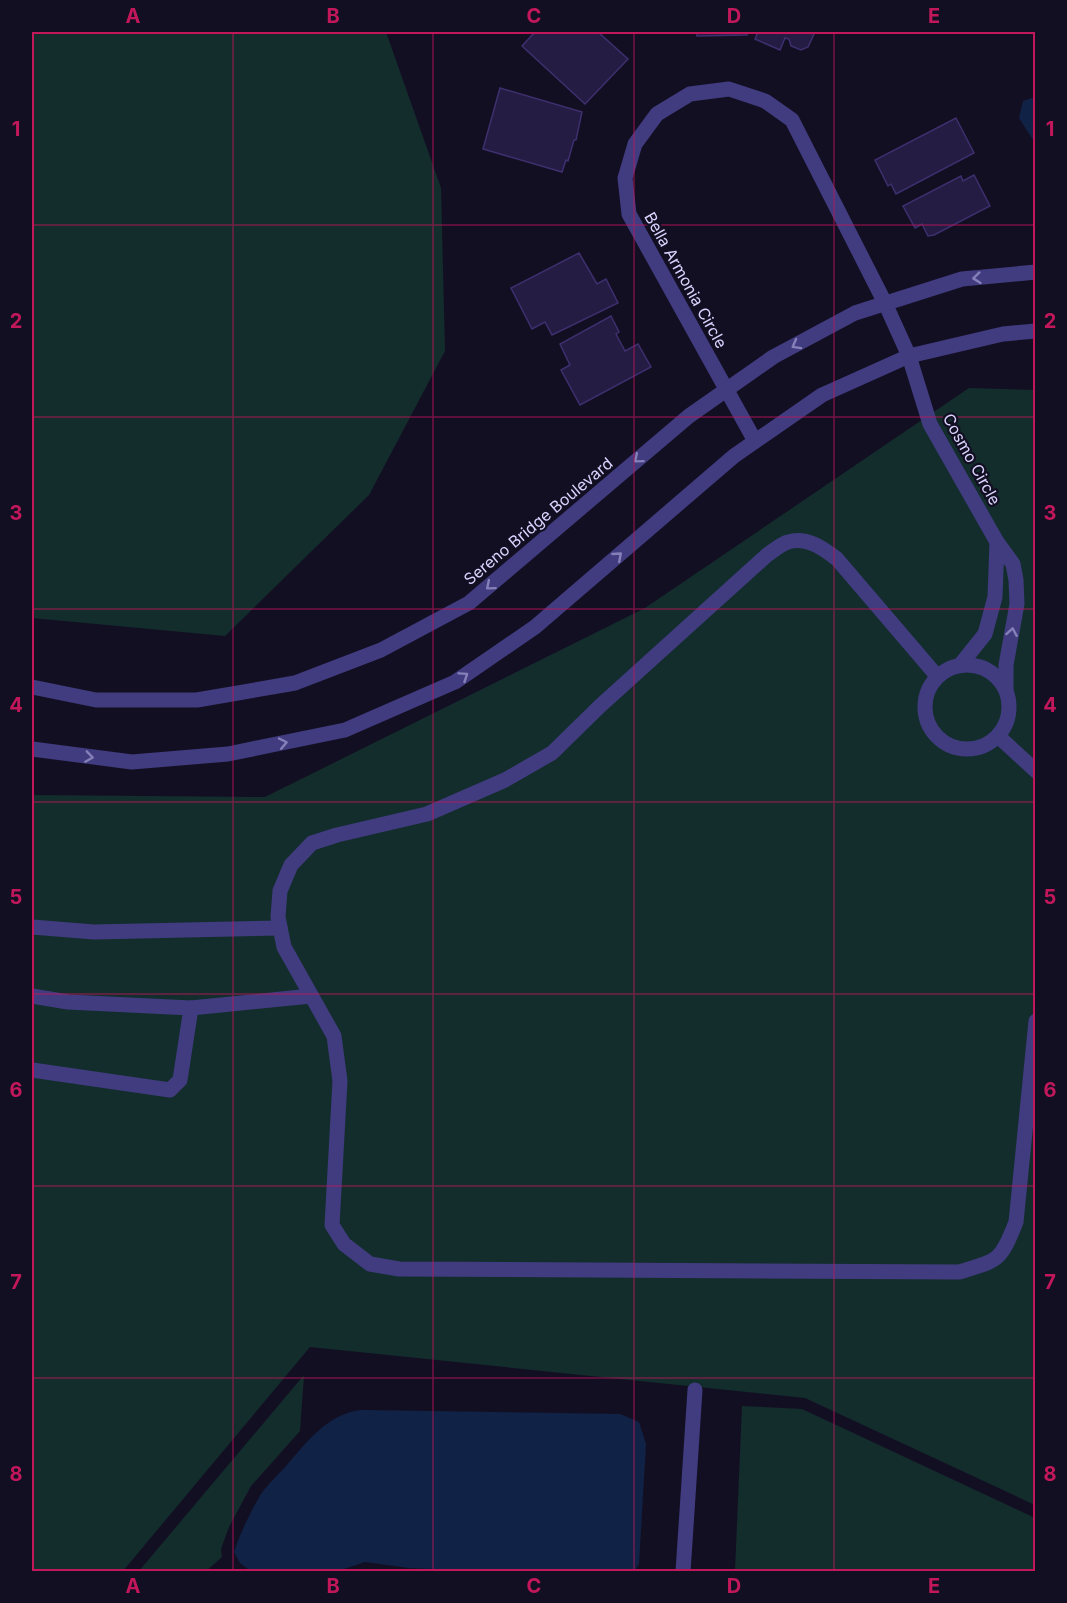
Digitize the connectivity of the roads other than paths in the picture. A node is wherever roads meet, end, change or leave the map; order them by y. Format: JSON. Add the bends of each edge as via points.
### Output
{"nodes":[{"id":1,"x":1035,"y":272,"type":"edge"},
{"id":2,"x":885,"y":303,"type":"junction"},
{"id":3,"x":1035,"y":331,"type":"edge"},
{"id":4,"x":909,"y":356,"type":"junction"},
{"id":5,"x":726,"y":390,"type":"junction"},
{"id":6,"x":755,"y":441,"type":"junction"},
{"id":7,"x":997,"y":542,"type":"junction"},
{"id":8,"x":961,"y":664,"type":"junction"},
{"id":9,"x":937,"y":676,"type":"junction"},
{"id":10,"x":32,"y":687,"type":"edge"},
{"id":11,"x":1006,"y":690,"type":"junction"},
{"id":12,"x":998,"y":736,"type":"junction"},
{"id":13,"x":32,"y":749,"type":"edge"},
{"id":14,"x":1035,"y":771,"type":"edge"},
{"id":15,"x":32,"y":927,"type":"edge"},
{"id":16,"x":280,"y":928,"type":"junction"},
{"id":17,"x":32,"y":996,"type":"edge"},
{"id":18,"x":311,"y":996,"type":"junction"},
{"id":19,"x":190,"y":1008,"type":"junction"},
{"id":20,"x":1035,"y":1021,"type":"edge"},
{"id":21,"x":32,"y":1070,"type":"edge"},
{"id":22,"x":695,"y":1390,"type":"dead end"},
{"id":23,"x":683,"y":1572,"type":"edge"}],
"edges":[{"from":1,"to":2,"type":"street","name":"Sereno Bridge Boulevard","one_way":true,"via":[[962,279]]},
{"from":2,"to":4,"type":"street","name":"Bella Armonia Circle"},
{"from":2,"to":5,"type":"street","name":"Sereno Bridge Boulevard","one_way":true,"via":[[855,313],[774,357]]},
{"from":2,"to":5,"type":"street","name":"Bella Armonia Circle","via":[[792,120],[765,101],[729,89],[690,94],[657,114],[635,144],[625,178],[629,214]]},
{"from":3,"to":4,"type":"street","via":[[1002,334]]},
{"from":4,"to":6,"type":"street","via":[[822,394]]},
{"from":4,"to":7,"type":"street","name":"Cosmo Circle","via":[[930,424]]},
{"from":5,"to":6,"type":"street","name":"Bella Armonia Circle"},
{"from":5,"to":10,"type":"street","name":"Sereno Bridge Boulevard","one_way":true,"via":[[689,416],[469,603],[381,650],[295,683],[197,700],[96,700]]},
{"from":13,"to":6,"type":"street","one_way":true,"via":[[132,762],[228,754],[345,730],[455,682],[536,627]]},
{"from":7,"to":8,"type":"street","via":[[995,597],[985,634]]},
{"from":11,"to":7,"type":"street","name":"Cosmo Circle","one_way":true,"via":[[1006,665],[1017,604],[1016,580],[1013,564]]},
{"from":8,"to":9,"type":"street"},
{"from":8,"to":11,"type":"street","via":[[987,669]]},
{"from":9,"to":12,"type":"street","via":[[925,700],[927,720],[938,738],[964,749],[978,748]]},
{"from":9,"to":16,"type":"street","via":[[837,559],[814,544],[788,542],[767,555],[552,753],[505,780],[427,814],[312,843],[291,865],[280,891]]},
{"from":11,"to":12,"type":"street","name":"Cosmo Circle","via":[[1010,704],[1008,719]]},
{"from":12,"to":14,"type":"street"},
{"from":15,"to":16,"type":"street","via":[[94,932]]},
{"from":16,"to":18,"type":"street","via":[[284,947]]},
{"from":17,"to":19,"type":"street","via":[[68,1002]]},
{"from":18,"to":19,"type":"street"},
{"from":18,"to":20,"type":"street","via":[[334,1036],[340,1081],[332,1225],[344,1244],[370,1264],[399,1269],[959,1272],[994,1262],[1016,1222]]},
{"from":19,"to":21,"type":"street","via":[[180,1080],[170,1090]]},
{"from":22,"to":23,"type":"street"}]}
